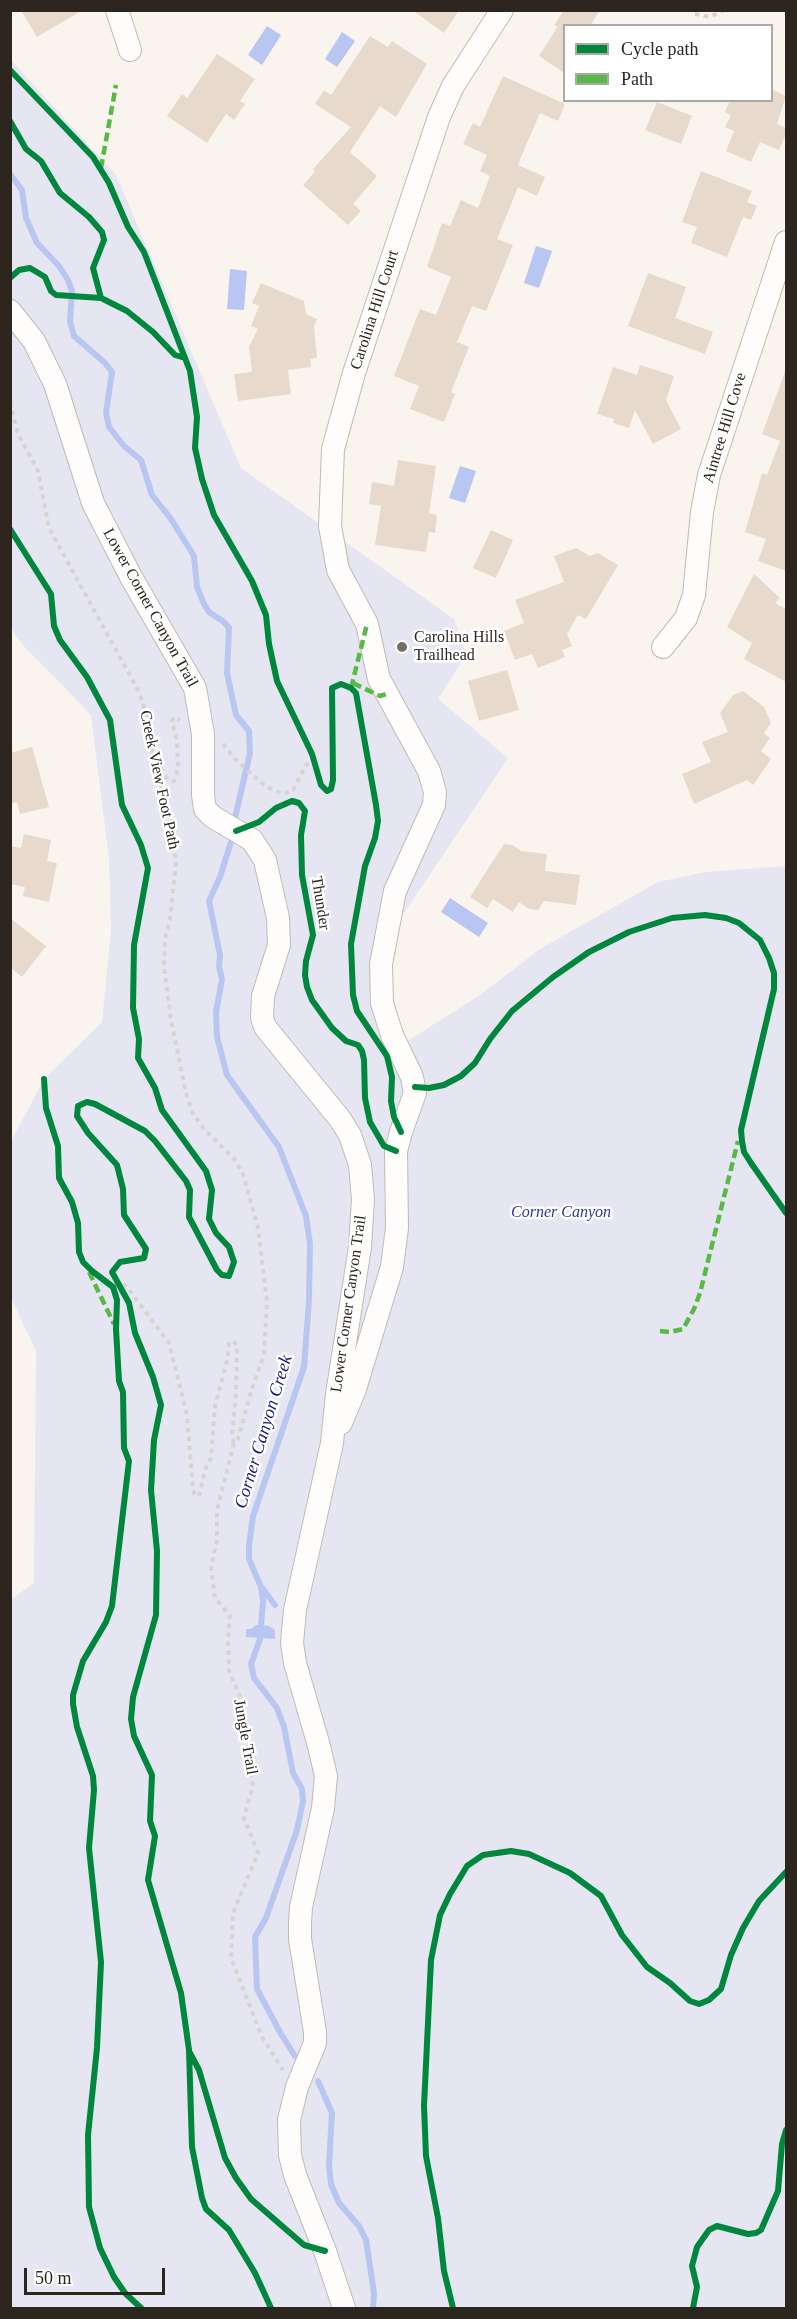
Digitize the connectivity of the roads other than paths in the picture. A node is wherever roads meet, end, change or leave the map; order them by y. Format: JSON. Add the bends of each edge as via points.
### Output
{"nodes":[{"id":1,"x":117,"y":10,"type":"edge"},
{"id":2,"x":502,"y":10,"type":"edge"},
{"id":3,"x":130,"y":51,"type":"dead end"},
{"id":4,"x":786,"y":244,"type":"edge"},
{"id":5,"x":10,"y":311,"type":"edge"},
{"id":6,"x":663,"y":647,"type":"dead end"},
{"id":7,"x":332,"y":1443,"type":"junction"},
{"id":8,"x":344,"y":2308,"type":"edge"}],
"edges":[{"from":1,"to":3,"type":"street"},
{"from":2,"to":7,"type":"street","name":"Carolina Hill Court","via":[[453,86],[439,117],[333,449],[330,526],[338,570],[367,624],[379,679],[429,771],[435,792],[434,805],[395,891],[381,964],[382,1003],[415,1087],[396,1151],[397,1228],[392,1268],[355,1389]]},
{"from":4,"to":6,"type":"street","name":"Aintree Hill Cove","via":[[709,475],[694,595],[686,618]]},
{"from":5,"to":7,"type":"street","name":"Lower Corner Canyon Trail","via":[[34,341],[55,384],[93,503],[195,688],[203,734],[206,809],[252,840],[265,860],[278,918],[279,945],[263,996],[265,1027],[340,1119],[360,1165],[360,1247]]},
{"from":7,"to":8,"type":"street","name":"Lower Corner Canyon Trail","via":[[292,1633],[295,1663],[326,1776],[300,1923],[315,2043],[289,2120],[295,2175]]}]}
